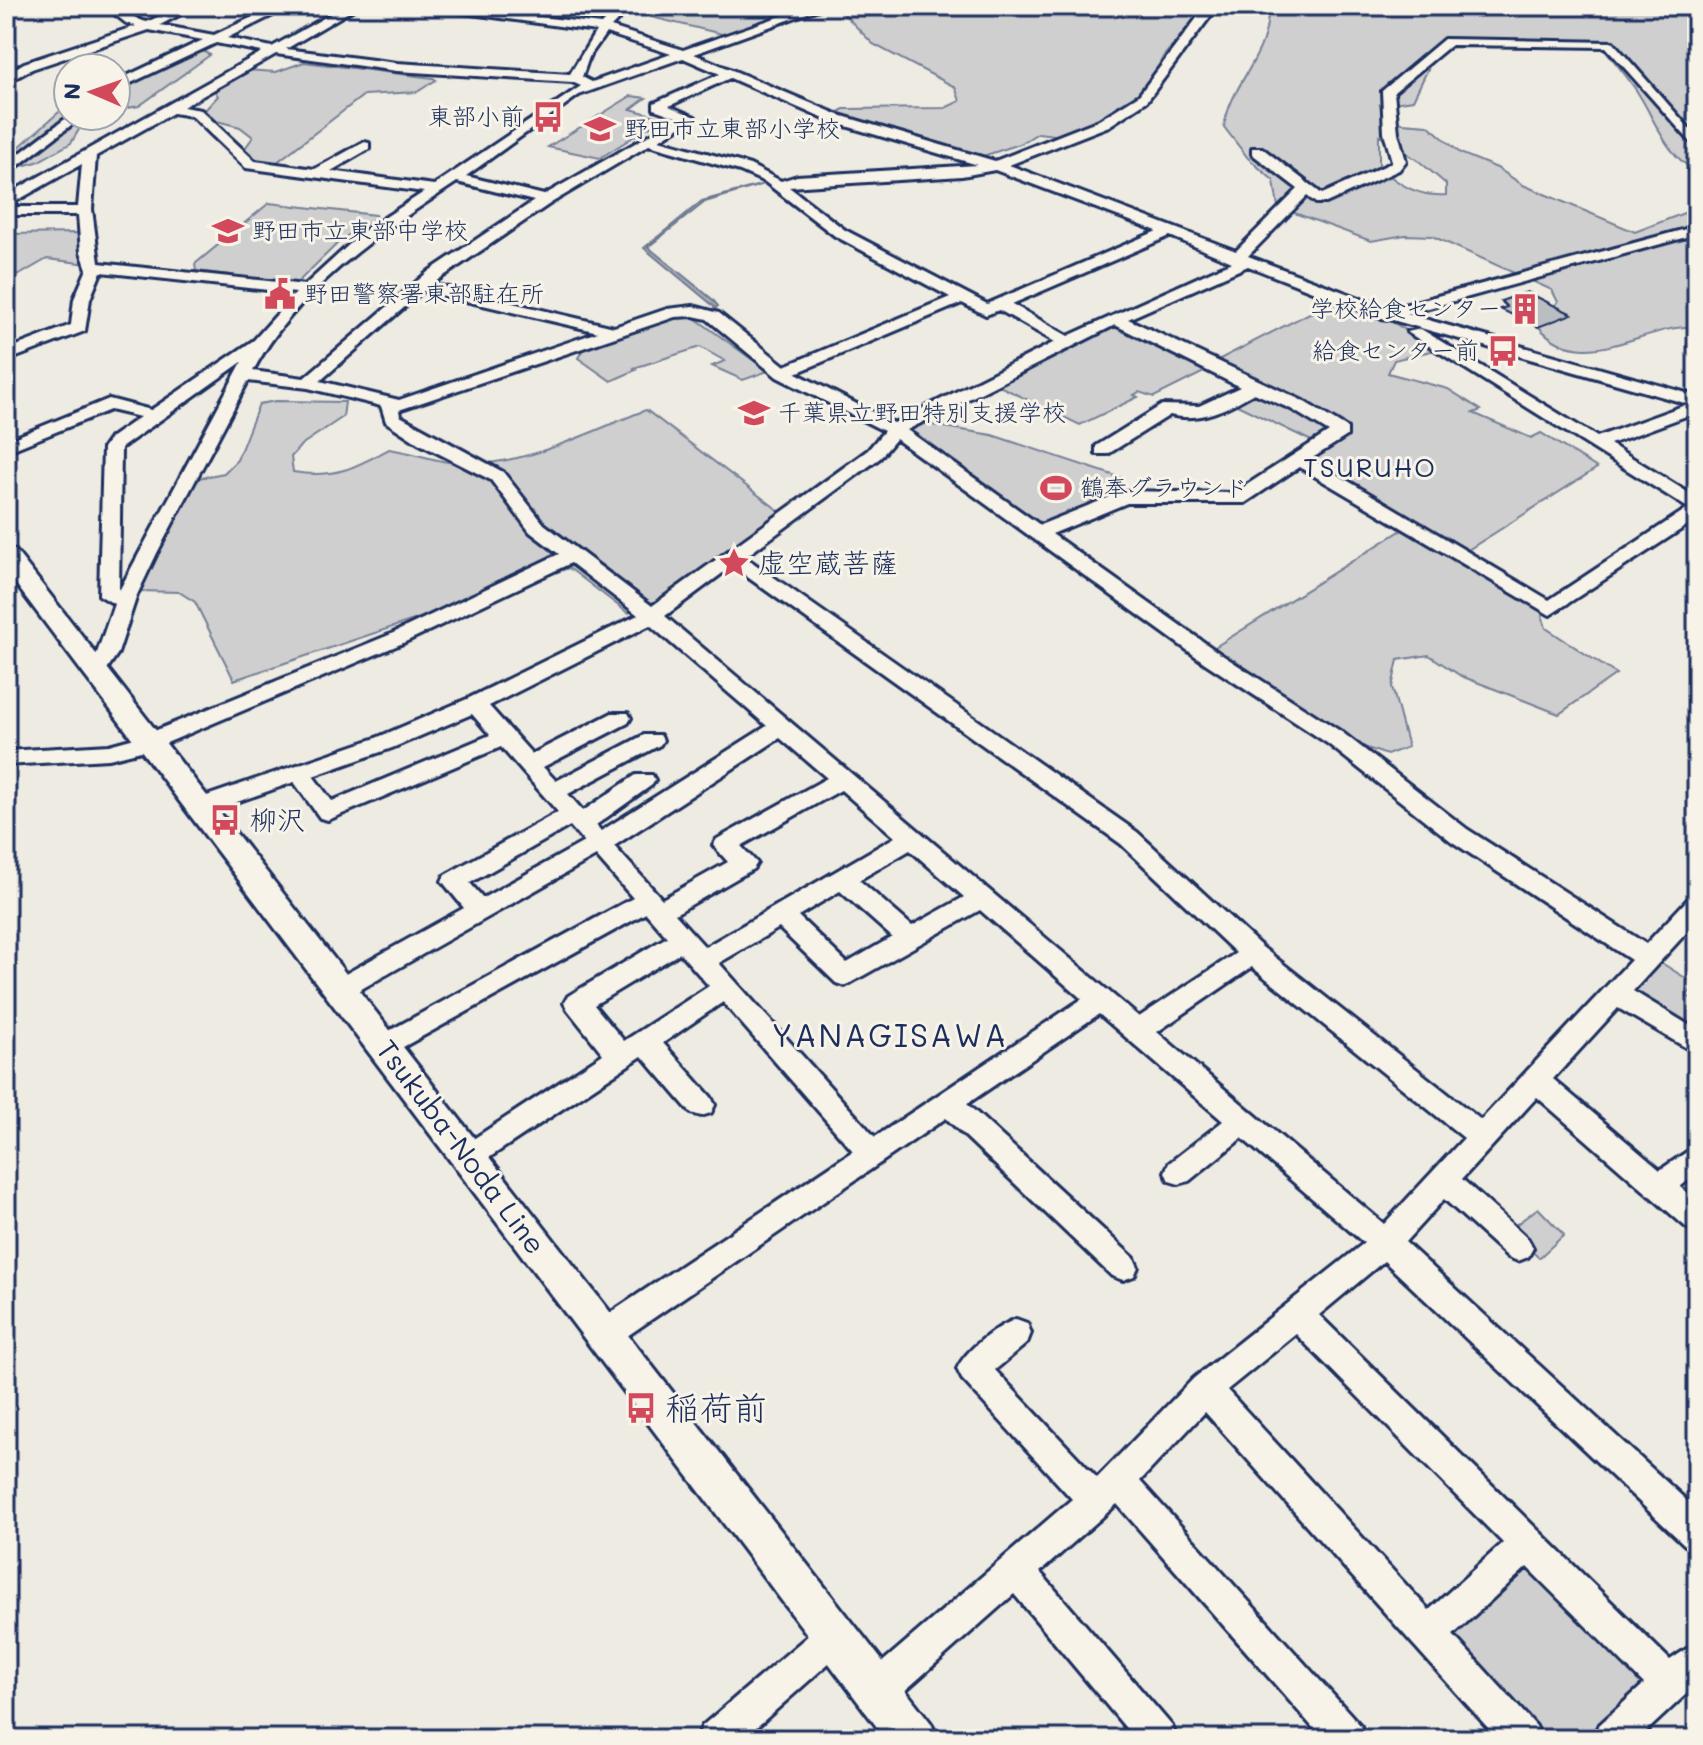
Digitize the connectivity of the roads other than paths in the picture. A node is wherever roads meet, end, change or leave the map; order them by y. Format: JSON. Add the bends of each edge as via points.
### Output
{"nodes":[{"id":1,"x":110,"y":6,"type":"edge"},
{"id":2,"x":190,"y":6,"type":"edge"},
{"id":3,"x":285,"y":6,"type":"edge"},
{"id":4,"x":353,"y":6,"type":"edge"},
{"id":5,"x":418,"y":6,"type":"edge"},
{"id":6,"x":626,"y":6,"type":"edge"},
{"id":7,"x":821,"y":6,"type":"edge"},
{"id":8,"x":1212,"y":6,"type":"edge"},
{"id":9,"x":484,"y":9,"type":"edge"},
{"id":10,"x":148,"y":26,"type":"junction"},
{"id":11,"x":603,"y":28,"type":"junction"},
{"id":12,"x":212,"y":39,"type":"junction"},
{"id":13,"x":270,"y":50,"type":"junction"},
{"id":14,"x":685,"y":55,"type":"junction"},
{"id":15,"x":6,"y":65,"type":"edge"},
{"id":16,"x":28,"y":66,"type":"junction"},
{"id":17,"x":729,"y":74,"type":"junction"},
{"id":18,"x":132,"y":78,"type":"edge"},
{"id":19,"x":6,"y":79,"type":"edge"},
{"id":20,"x":581,"y":82,"type":"junction"},
{"id":21,"x":168,"y":108,"type":"junction"},
{"id":22,"x":56,"y":132,"type":"edge"},
{"id":23,"x":648,"y":141,"type":"junction"},
{"id":24,"x":1697,"y":145,"type":"edge"},
{"id":25,"x":364,"y":146,"type":"dead end"},
{"id":26,"x":1257,"y":151,"type":"dead end"},
{"id":27,"x":90,"y":152,"type":"junction"},
{"id":28,"x":997,"y":165,"type":"junction"},
{"id":29,"x":6,"y":171,"type":"edge"},
{"id":30,"x":319,"y":173,"type":"junction"},
{"id":31,"x":452,"y":177,"type":"junction"},
{"id":32,"x":781,"y":185,"type":"junction"},
{"id":33,"x":434,"y":189,"type":"junction"},
{"id":34,"x":25,"y":190,"type":"junction"},
{"id":35,"x":70,"y":190,"type":"junction"},
{"id":36,"x":1305,"y":190,"type":"junction"},
{"id":37,"x":546,"y":200,"type":"junction"},
{"id":38,"x":6,"y":201,"type":"edge"},
{"id":39,"x":6,"y":211,"type":"edge"},
{"id":40,"x":84,"y":211,"type":"junction"},
{"id":41,"x":1697,"y":230,"type":"edge"},
{"id":42,"x":1167,"y":232,"type":"junction"},
{"id":43,"x":1241,"y":260,"type":"junction"},
{"id":44,"x":96,"y":267,"type":"junction"},
{"id":45,"x":419,"y":286,"type":"junction"},
{"id":46,"x":309,"y":290,"type":"junction"},
{"id":47,"x":961,"y":298,"type":"junction"},
{"id":48,"x":1000,"y":304,"type":"junction"},
{"id":49,"x":1387,"y":315,"type":"junction"},
{"id":50,"x":1117,"y":320,"type":"junction"},
{"id":51,"x":1405,"y":320,"type":"junction"},
{"id":52,"x":616,"y":332,"type":"junction"},
{"id":53,"x":261,"y":341,"type":"junction"},
{"id":54,"x":1068,"y":343,"type":"junction"},
{"id":55,"x":1492,"y":345,"type":"junction"},
{"id":56,"x":6,"y":356,"type":"edge"},
{"id":57,"x":1457,"y":358,"type":"junction"},
{"id":58,"x":783,"y":373,"type":"junction"},
{"id":59,"x":243,"y":375,"type":"junction"},
{"id":60,"x":308,"y":383,"type":"junction"},
{"id":61,"x":1253,"y":387,"type":"junction"},
{"id":62,"x":1697,"y":403,"type":"edge"},
{"id":63,"x":389,"y":404,"type":"junction"},
{"id":64,"x":156,"y":416,"type":"junction"},
{"id":65,"x":895,"y":430,"type":"junction"},
{"id":66,"x":1597,"y":443,"type":"junction"},
{"id":67,"x":6,"y":447,"type":"edge"},
{"id":68,"x":1102,"y":450,"type":"dead end"},
{"id":69,"x":1300,"y":460,"type":"junction"},
{"id":70,"x":1697,"y":508,"type":"edge"},
{"id":71,"x":1039,"y":532,"type":"junction"},
{"id":72,"x":574,"y":554,"type":"junction"},
{"id":73,"x":6,"y":555,"type":"edge"},
{"id":74,"x":731,"y":556,"type":"junction"},
{"id":75,"x":124,"y":601,"type":"junction"},
{"id":76,"x":652,"y":616,"type":"junction"},
{"id":77,"x":94,"y":673,"type":"junction"},
{"id":78,"x":475,"y":704,"type":"junction"},
{"id":79,"x":620,"y":718,"type":"dead end"},
{"id":80,"x":781,"y":727,"type":"junction"},
{"id":81,"x":504,"y":737,"type":"junction"},
{"id":82,"x":652,"y":740,"type":"dead end"},
{"id":83,"x":149,"y":742,"type":"junction"},
{"id":84,"x":6,"y":758,"type":"edge"},
{"id":85,"x":529,"y":765,"type":"junction"},
{"id":86,"x":299,"y":773,"type":"junction"},
{"id":87,"x":842,"y":779,"type":"junction"},
{"id":88,"x":644,"y":780,"type":"dead end"},
{"id":89,"x":553,"y":792,"type":"junction"},
{"id":90,"x":200,"y":807,"type":"junction"},
{"id":91,"x":577,"y":819,"type":"junction"},
{"id":92,"x":911,"y":838,"type":"junction"},
{"id":93,"x":599,"y":844,"type":"junction"},
{"id":94,"x":842,"y":879,"type":"junction"},
{"id":95,"x":981,"y":898,"type":"junction"},
{"id":96,"x":1697,"y":905,"type":"edge"},
{"id":97,"x":653,"y":907,"type":"junction"},
{"id":98,"x":480,"y":910,"type":"junction"},
{"id":99,"x":781,"y":915,"type":"junction"},
{"id":100,"x":910,"y":939,"type":"junction"},
{"id":101,"x":682,"y":940,"type":"junction"},
{"id":102,"x":1253,"y":954,"type":"junction"},
{"id":103,"x":1648,"y":958,"type":"junction"},
{"id":104,"x":701,"y":962,"type":"junction"},
{"id":105,"x":340,"y":989,"type":"junction"},
{"id":106,"x":724,"y":989,"type":"junction"},
{"id":107,"x":1616,"y":994,"type":"junction"},
{"id":108,"x":1100,"y":1000,"type":"junction"},
{"id":109,"x":1137,"y":1032,"type":"junction"},
{"id":110,"x":645,"y":1041,"type":"junction"},
{"id":111,"x":1697,"y":1043,"type":"edge"},
{"id":112,"x":385,"y":1045,"type":"junction"},
{"id":113,"x":621,"y":1057,"type":"junction"},
{"id":114,"x":1537,"y":1081,"type":"junction"},
{"id":115,"x":947,"y":1102,"type":"junction"},
{"id":116,"x":701,"y":1105,"type":"dead end"},
{"id":117,"x":1242,"y":1122,"type":"junction"},
{"id":118,"x":1484,"y":1138,"type":"junction"},
{"id":119,"x":872,"y":1153,"type":"junction"},
{"id":120,"x":468,"y":1157,"type":"junction"},
{"id":121,"x":1697,"y":1157,"type":"edge"},
{"id":122,"x":1179,"y":1172,"type":"dead end"},
{"id":123,"x":1444,"y":1181,"type":"junction"},
{"id":124,"x":1661,"y":1185,"type":"junction"},
{"id":125,"x":1697,"y":1219,"type":"edge"},
{"id":126,"x":1385,"y":1243,"type":"junction"},
{"id":127,"x":1518,"y":1248,"type":"dead end"},
{"id":128,"x":1123,"y":1267,"type":"dead end"},
{"id":129,"x":1296,"y":1313,"type":"junction"},
{"id":130,"x":1016,"y":1333,"type":"dead end"},
{"id":131,"x":603,"y":1335,"type":"junction"},
{"id":132,"x":1205,"y":1389,"type":"junction"},
{"id":133,"x":1106,"y":1490,"type":"junction"},
{"id":134,"x":1697,"y":1533,"type":"edge"},
{"id":135,"x":1528,"y":1543,"type":"junction"},
{"id":136,"x":1014,"y":1568,"type":"junction"},
{"id":137,"x":1428,"y":1634,"type":"junction"},
{"id":138,"x":835,"y":1635,"type":"junction"},
{"id":139,"x":1697,"y":1660,"type":"edge"},
{"id":140,"x":1669,"y":1684,"type":"junction"},
{"id":141,"x":878,"y":1690,"type":"junction"},
{"id":142,"x":715,"y":1739,"type":"edge"},
{"id":143,"x":915,"y":1739,"type":"edge"},
{"id":144,"x":1159,"y":1739,"type":"edge"},
{"id":145,"x":1348,"y":1739,"type":"edge"},
{"id":146,"x":1523,"y":1739,"type":"edge"},
{"id":147,"x":1611,"y":1739,"type":"edge"}],
"edges":[{"from":1,"to":10,"type":"street"},
{"from":2,"to":10,"type":"street"},
{"from":3,"to":12,"type":"street"},
{"from":4,"to":13,"type":"street"},
{"from":5,"to":9,"type":"street"},
{"from":6,"to":11,"type":"street"},
{"from":7,"to":14,"type":"street"},
{"from":8,"to":28,"type":"street","via":[[1143,98],[1104,123]]},
{"from":9,"to":11,"type":"street"},
{"from":10,"to":12,"type":"street"},
{"from":10,"to":16,"type":"street"},
{"from":11,"to":14,"type":"street"},
{"from":11,"to":20,"type":"street","via":[[583,58]]},
{"from":12,"to":13,"type":"street"},
{"from":12,"to":18,"type":"street"},
{"from":13,"to":20,"type":"street"},
{"from":13,"to":21,"type":"street"},
{"from":14,"to":17,"type":"street"},
{"from":14,"to":20,"type":"street"},
{"from":15,"to":16,"type":"street"},
{"from":16,"to":19,"type":"street"},
{"from":17,"to":23,"type":"street","via":[[658,106],[689,117]]},
{"from":17,"to":28,"type":"street","via":[[834,118]]},
{"from":20,"to":31,"type":"street","via":[[519,135]]},
{"from":21,"to":27,"type":"street"},
{"from":21,"to":30,"type":"street","via":[[196,113],[251,165]]},
{"from":22,"to":29,"type":"street"},
{"from":23,"to":32,"type":"street","via":[[745,168]]},
{"from":23,"to":37,"type":"street"},
{"from":24,"to":36,"type":"street","via":[[1609,44],[1448,41],[1388,91],[1399,161],[1394,167],[1321,200]]},
{"from":25,"to":30,"type":"street"},
{"from":26,"to":36,"type":"street"},
{"from":27,"to":34,"type":"street"},
{"from":27,"to":35,"type":"street"},
{"from":28,"to":32,"type":"street"},
{"from":28,"to":42,"type":"street"},
{"from":30,"to":33,"type":"street"},
{"from":31,"to":33,"type":"street"},
{"from":31,"to":37,"type":"street"},
{"from":32,"to":47,"type":"street","via":[[840,233]]},
{"from":33,"to":46,"type":"street","via":[[369,234]]},
{"from":34,"to":35,"type":"street"},
{"from":34,"to":38,"type":"street"},
{"from":35,"to":40,"type":"street"},
{"from":36,"to":43,"type":"street"},
{"from":37,"to":45,"type":"street"},
{"from":39,"to":40,"type":"street"},
{"from":40,"to":44,"type":"street"},
{"from":41,"to":49,"type":"street"},
{"from":42,"to":43,"type":"street"},
{"from":42,"to":48,"type":"street"},
{"from":43,"to":49,"type":"street"},
{"from":43,"to":50,"type":"street"},
{"from":44,"to":46,"type":"street"},
{"from":44,"to":56,"type":"street","via":[[82,299],[79,328]]},
{"from":45,"to":52,"type":"street"},
{"from":45,"to":60,"type":"street"},
{"from":46,"to":53,"type":"street"},
{"from":47,"to":48,"type":"street","via":[[986,310]]},
{"from":47,"to":58,"type":"street"},
{"from":48,"to":54,"type":"street"},
{"from":49,"to":51,"type":"street"},
{"from":50,"to":54,"type":"street"},
{"from":50,"to":61,"type":"street"},
{"from":51,"to":55,"type":"street"},
{"from":51,"to":57,"type":"street","via":[[1403,324]]},
{"from":52,"to":58,"type":"street","via":[[673,312],[703,312]]},
{"from":52,"to":63,"type":"street","via":[[415,402]]},
{"from":53,"to":59,"type":"street"},
{"from":53,"to":64,"type":"street"},
{"from":54,"to":65,"type":"street"},
{"from":55,"to":57,"type":"street"},
{"from":55,"to":62,"type":"street"},
{"from":57,"to":66,"type":"street"},
{"from":58,"to":65,"type":"street"},
{"from":59,"to":60,"type":"street"},
{"from":59,"to":75,"type":"street"},
{"from":60,"to":63,"type":"street"},
{"from":61,"to":68,"type":"street","via":[[1212,409],[1185,415],[1168,409]]},
{"from":61,"to":69,"type":"street","via":[[1339,428],[1333,439]]},
{"from":62,"to":66,"type":"street"},
{"from":63,"to":72,"type":"street","via":[[392,418],[411,431],[505,483],[523,515]]},
{"from":64,"to":67,"type":"street","via":[[109,404]]},
{"from":64,"to":75,"type":"street","via":[[116,442],[109,456],[109,595]]},
{"from":65,"to":71,"type":"street"},
{"from":65,"to":74,"type":"street","via":[[874,454]]},
{"from":66,"to":70,"type":"street"},
{"from":69,"to":70,"type":"street","via":[[1550,609]]},
{"from":69,"to":71,"type":"street","via":[[1238,499],[1125,497]]},
{"from":71,"to":103,"type":"street","via":[[1212,658],[1335,738],[1459,835]]},
{"from":72,"to":76,"type":"street"},
{"from":72,"to":83,"type":"street","via":[[396,639]]},
{"from":73,"to":77,"type":"main road","name":"Tsukuba-Noda Line"},
{"from":74,"to":76,"type":"street"},
{"from":74,"to":102,"type":"street","via":[[1129,838]]},
{"from":75,"to":77,"type":"street","via":[[110,653]]},
{"from":76,"to":78,"type":"street"},
{"from":76,"to":80,"type":"street"},
{"from":77,"to":83,"type":"main road","name":"Tsukuba-Noda Line"},
{"from":78,"to":81,"type":"street"},
{"from":78,"to":86,"type":"street"},
{"from":79,"to":85,"type":"street"},
{"from":80,"to":87,"type":"street"},
{"from":80,"to":93,"type":"street"},
{"from":81,"to":85,"type":"street"},
{"from":81,"to":86,"type":"street","via":[[328,812]]},
{"from":82,"to":89,"type":"street"},
{"from":83,"to":84,"type":"street","via":[[109,752]]},
{"from":83,"to":90,"type":"main road","name":"Tsukuba-Noda Line"},
{"from":85,"to":89,"type":"street"},
{"from":86,"to":90,"type":"street"},
{"from":87,"to":92,"type":"street"},
{"from":87,"to":97,"type":"street","via":[[725,845],[745,863]]},
{"from":88,"to":91,"type":"street"},
{"from":89,"to":91,"type":"street"},
{"from":90,"to":105,"type":"main road","name":"Tsukuba-Noda Line"},
{"from":91,"to":93,"type":"street"},
{"from":91,"to":98,"type":"street","via":[[454,881]]},
{"from":92,"to":94,"type":"street"},
{"from":92,"to":95,"type":"street"},
{"from":93,"to":97,"type":"street"},
{"from":93,"to":98,"type":"street"},
{"from":94,"to":99,"type":"street"},
{"from":94,"to":100,"type":"street"},
{"from":95,"to":100,"type":"street"},
{"from":95,"to":108,"type":"street"},
{"from":96,"to":103,"type":"street"},
{"from":97,"to":101,"type":"street"},
{"from":97,"to":112,"type":"street"},
{"from":98,"to":105,"type":"street"},
{"from":99,"to":100,"type":"street","via":[[845,976]]},
{"from":99,"to":104,"type":"street"},
{"from":101,"to":104,"type":"street"},
{"from":101,"to":113,"type":"street","via":[[577,1003]]},
{"from":102,"to":109,"type":"street"},
{"from":102,"to":118,"type":"street"},
{"from":103,"to":107,"type":"street"},
{"from":104,"to":106,"type":"street"},
{"from":105,"to":112,"type":"main road","name":"Tsukuba-Noda Line"},
{"from":106,"to":110,"type":"street"},
{"from":106,"to":119,"type":"street"},
{"from":107,"to":111,"type":"street"},
{"from":107,"to":114,"type":"street"},
{"from":108,"to":109,"type":"street"},
{"from":108,"to":115,"type":"street"},
{"from":109,"to":117,"type":"street"},
{"from":110,"to":113,"type":"street"},
{"from":110,"to":116,"type":"street"},
{"from":112,"to":120,"type":"main road","name":"Tsukuba-Noda Line"},
{"from":113,"to":120,"type":"street"},
{"from":114,"to":118,"type":"street"},
{"from":114,"to":124,"type":"street"},
{"from":115,"to":119,"type":"street"},
{"from":115,"to":128,"type":"street"},
{"from":117,"to":122,"type":"street"},
{"from":117,"to":126,"type":"street"},
{"from":118,"to":123,"type":"street"},
{"from":119,"to":131,"type":"street"},
{"from":120,"to":131,"type":"main road","name":"Tsukuba-Noda Line"},
{"from":121,"to":124,"type":"street"},
{"from":123,"to":126,"type":"street"},
{"from":123,"to":127,"type":"street"},
{"from":124,"to":125,"type":"street"},
{"from":126,"to":129,"type":"street"},
{"from":126,"to":134,"type":"street"},
{"from":129,"to":132,"type":"street"},
{"from":129,"to":135,"type":"street"},
{"from":130,"to":133,"type":"street","via":[[973,1369]]},
{"from":131,"to":138,"type":"main road","name":"Tsukuba-Noda Line"},
{"from":132,"to":133,"type":"street"},
{"from":132,"to":137,"type":"street"},
{"from":133,"to":136,"type":"street"},
{"from":133,"to":145,"type":"street"},
{"from":135,"to":137,"type":"street"},
{"from":135,"to":140,"type":"street"},
{"from":136,"to":141,"type":"street"},
{"from":136,"to":144,"type":"street"},
{"from":137,"to":146,"type":"street"},
{"from":138,"to":141,"type":"main road","name":"Tsukuba-Noda Line"},
{"from":138,"to":142,"type":"street"},
{"from":139,"to":140,"type":"street"},
{"from":140,"to":147,"type":"street"},
{"from":141,"to":143,"type":"main road","name":"Tsukuba-Noda Line"}]}
